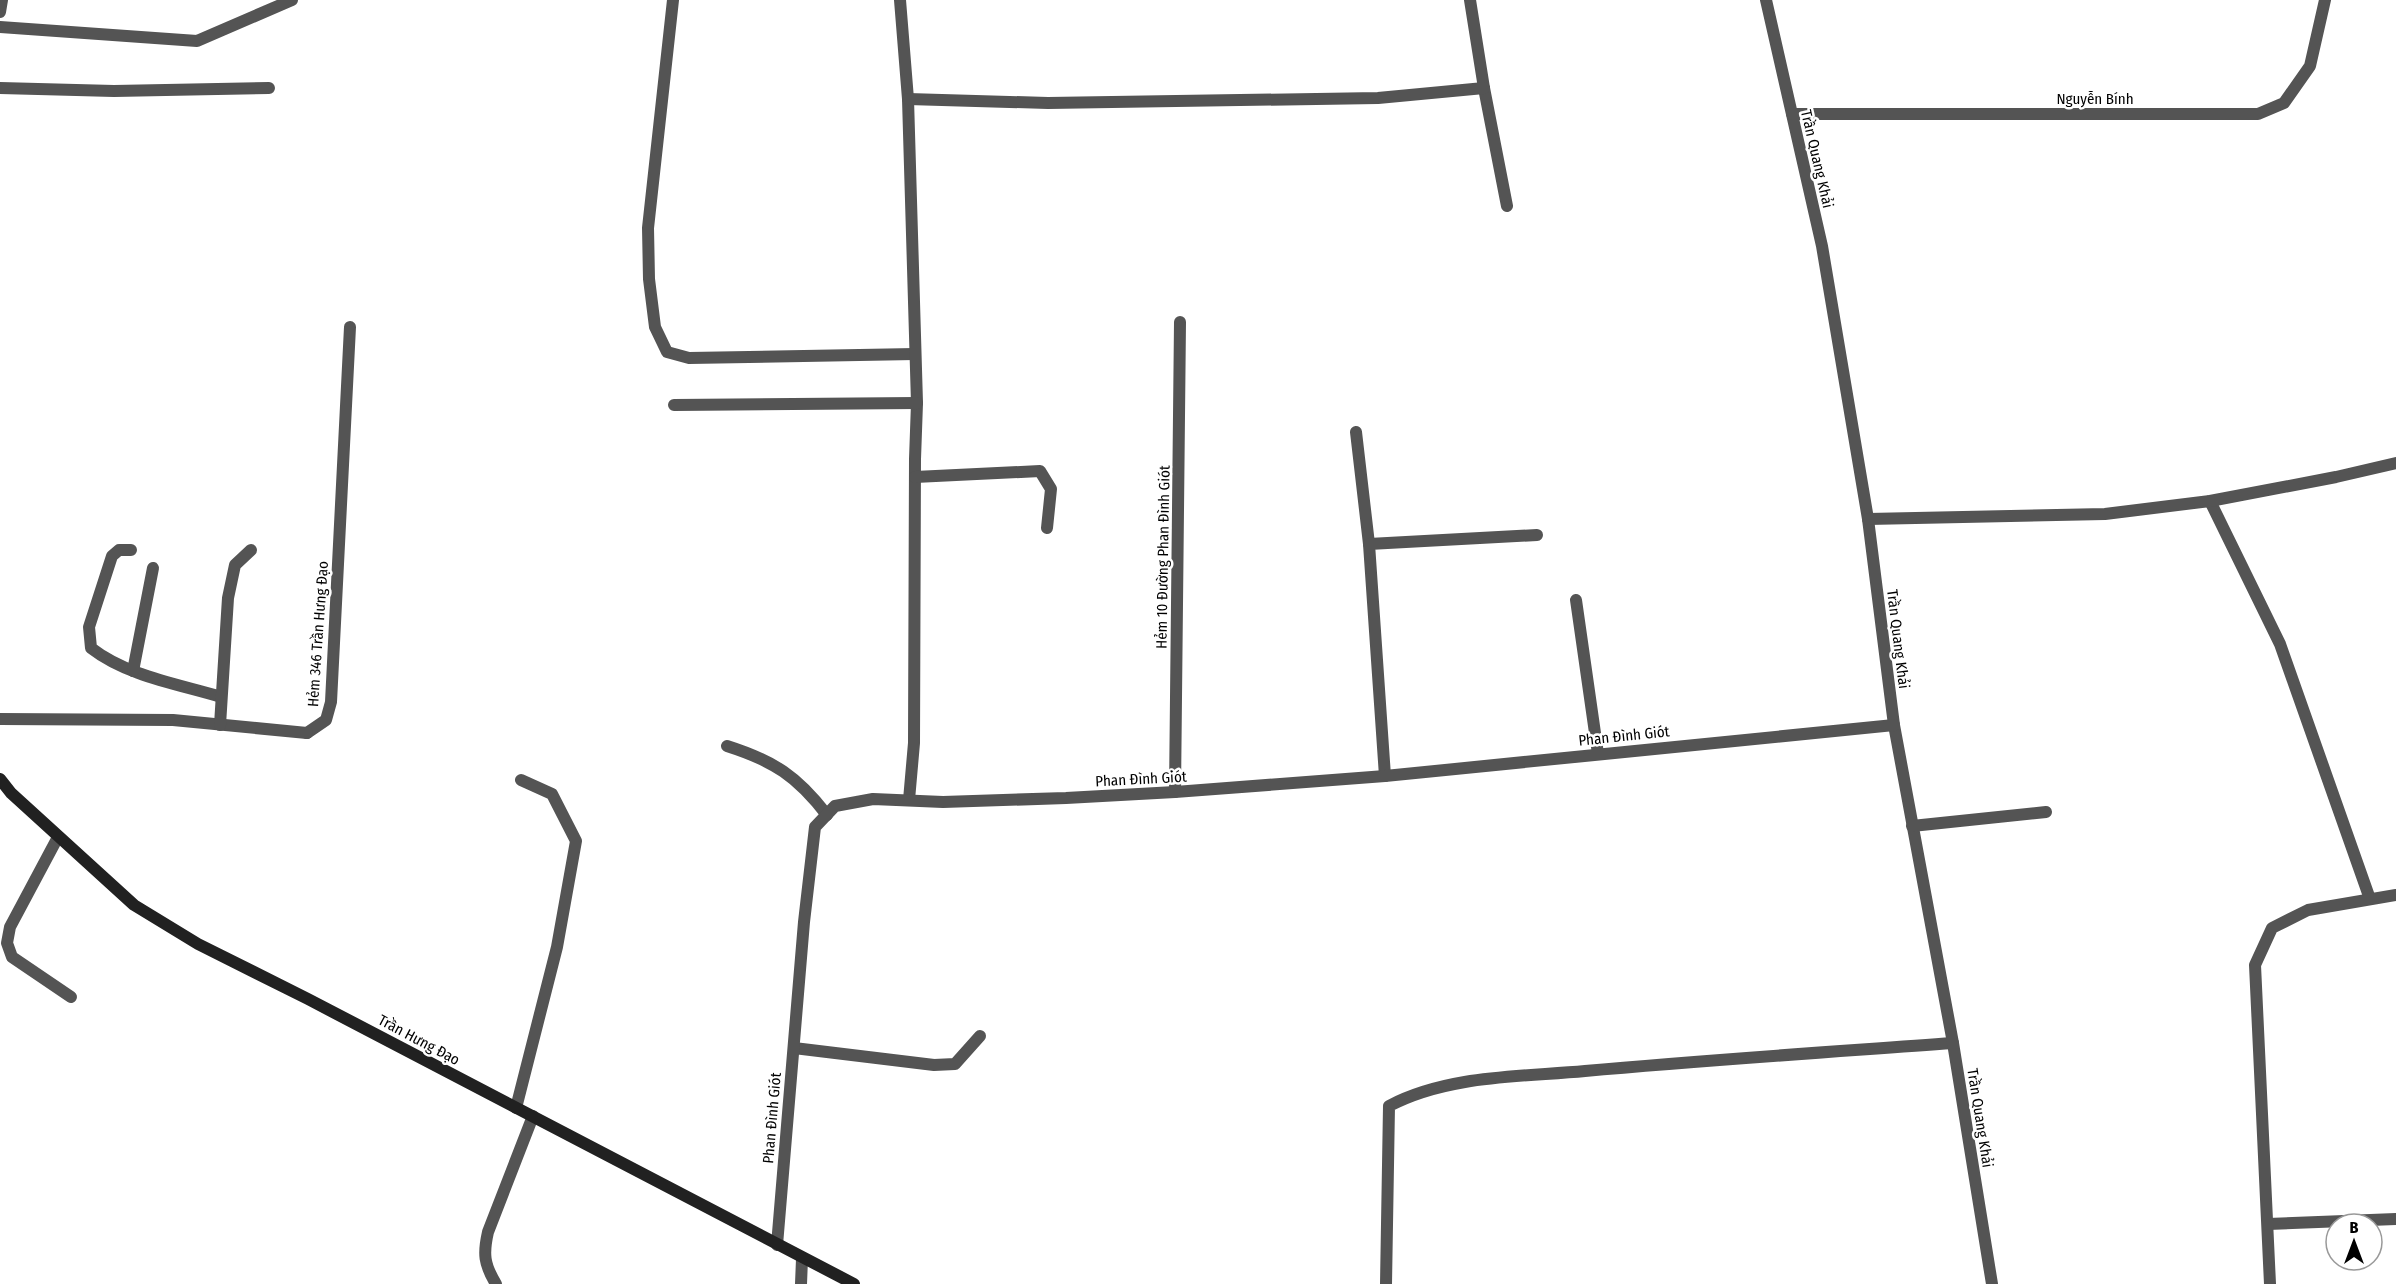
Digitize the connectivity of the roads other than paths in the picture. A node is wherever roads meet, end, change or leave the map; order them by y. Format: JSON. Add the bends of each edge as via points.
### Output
{"nodes":[{"id":1,"x":2,"y":0,"type":"edge"},
{"id":2,"x":292,"y":0,"type":"edge"},
{"id":3,"x":673,"y":0,"type":"edge"},
{"id":4,"x":900,"y":0,"type":"edge"},
{"id":5,"x":1470,"y":0,"type":"edge"},
{"id":6,"x":1766,"y":0,"type":"edge"},
{"id":7,"x":2325,"y":0,"type":"edge"},
{"id":8,"x":0,"y":12,"type":"edge"},
{"id":9,"x":0,"y":27,"type":"edge"},
{"id":10,"x":0,"y":88,"type":"edge"},
{"id":11,"x":269,"y":88,"type":"dead end"},
{"id":12,"x":1484,"y":88,"type":"junction"},
{"id":13,"x":908,"y":99,"type":"junction"},
{"id":14,"x":1792,"y":114,"type":"junction"},
{"id":15,"x":1507,"y":206,"type":"dead end"},
{"id":16,"x":1180,"y":322,"type":"dead end"},
{"id":17,"x":350,"y":327,"type":"dead end"},
{"id":18,"x":915,"y":354,"type":"junction"},
{"id":19,"x":917,"y":403,"type":"junction"},
{"id":20,"x":674,"y":405,"type":"dead end"},
{"id":21,"x":1356,"y":432,"type":"dead end"},
{"id":22,"x":2396,"y":463,"type":"edge"},
{"id":23,"x":915,"y":477,"type":"junction"},
{"id":24,"x":2210,"y":501,"type":"junction"},
{"id":25,"x":1868,"y":519,"type":"junction"},
{"id":26,"x":1047,"y":528,"type":"dead end"},
{"id":27,"x":1537,"y":535,"type":"dead end"},
{"id":28,"x":1369,"y":544,"type":"junction"},
{"id":29,"x":131,"y":550,"type":"dead end"},
{"id":30,"x":251,"y":550,"type":"dead end"},
{"id":31,"x":153,"y":568,"type":"dead end"},
{"id":32,"x":1576,"y":600,"type":"dead end"},
{"id":33,"x":133,"y":671,"type":"junction"},
{"id":34,"x":221,"y":697,"type":"junction"},
{"id":35,"x":0,"y":719,"type":"edge"},
{"id":36,"x":220,"y":725,"type":"junction"},
{"id":37,"x":1894,"y":725,"type":"junction"},
{"id":38,"x":727,"y":746,"type":"dead end"},
{"id":39,"x":1598,"y":754,"type":"junction"},
{"id":40,"x":1385,"y":776,"type":"junction"},
{"id":41,"x":0,"y":779,"type":"edge"},
{"id":42,"x":521,"y":780,"type":"dead end"},
{"id":43,"x":1175,"y":792,"type":"junction"},
{"id":44,"x":909,"y":800,"type":"junction"},
{"id":45,"x":2046,"y":812,"type":"dead end"},
{"id":46,"x":827,"y":815,"type":"junction"},
{"id":47,"x":1912,"y":826,"type":"junction"},
{"id":48,"x":58,"y":837,"type":"junction"},
{"id":49,"x":2396,"y":895,"type":"edge"},
{"id":50,"x":2370,"y":899,"type":"junction"},
{"id":51,"x":71,"y":997,"type":"dead end"},
{"id":52,"x":980,"y":1036,"type":"dead end"},
{"id":53,"x":1953,"y":1043,"type":"junction"},
{"id":54,"x":794,"y":1048,"type":"junction"},
{"id":55,"x":516,"y":1108,"type":"junction"},
{"id":56,"x":533,"y":1116,"type":"junction"},
{"id":57,"x":2396,"y":1219,"type":"edge"},
{"id":58,"x":2268,"y":1224,"type":"junction"},
{"id":59,"x":777,"y":1245,"type":"junction"},
{"id":60,"x":802,"y":1259,"type":"junction"},
{"id":61,"x":496,"y":1284,"type":"edge"},
{"id":62,"x":801,"y":1284,"type":"edge"},
{"id":63,"x":854,"y":1284,"type":"edge"},
{"id":64,"x":1386,"y":1284,"type":"edge"},
{"id":65,"x":1992,"y":1284,"type":"edge"},
{"id":66,"x":2270,"y":1284,"type":"edge"}],
"edges":[{"from":1,"to":8,"type":"street"},
{"from":2,"to":9,"type":"street","via":[[197,40]]},
{"from":3,"to":18,"type":"street","via":[[648,228],[655,327],[667,352],[689,358]]},
{"from":4,"to":13,"type":"street"},
{"from":5,"to":12,"type":"street"},
{"from":6,"to":14,"type":"street","name":"Trần Quang Khải"},
{"from":7,"to":14,"type":"street","name":"Nguyễn Bính","via":[[2310,66],[2284,103],[2258,114]]},
{"from":10,"to":11,"type":"street","via":[[114,92]]},
{"from":12,"to":13,"type":"street","via":[[1378,98],[1048,103]]},
{"from":12,"to":15,"type":"street"},
{"from":13,"to":18,"type":"street"},
{"from":14,"to":25,"type":"street","name":"Trần Quang Khải","via":[[1821,246]]},
{"from":16,"to":43,"type":"street","name":"Hẻm 10 Đường Phan Đình Giót"},
{"from":17,"to":36,"type":"street","name":"Hẻm 346 Trần Hưng Đạo","via":[[331,702],[326,720],[306,733]]},
{"from":18,"to":19,"type":"street"},
{"from":19,"to":20,"type":"street"},
{"from":19,"to":23,"type":"street"},
{"from":21,"to":28,"type":"street"},
{"from":22,"to":24,"type":"street"},
{"from":23,"to":26,"type":"street","via":[[1040,471],[1051,489]]},
{"from":23,"to":44,"type":"street","via":[[914,743]]},
{"from":24,"to":25,"type":"street","via":[[2105,514]]},
{"from":24,"to":50,"type":"street","via":[[2280,644]]},
{"from":25,"to":37,"type":"street","name":"Trần Quang Khải"},
{"from":27,"to":28,"type":"street"},
{"from":28,"to":40,"type":"street"},
{"from":29,"to":33,"type":"street","via":[[119,550],[112,556],[89,627],[89,639],[91,648],[102,657]]},
{"from":30,"to":34,"type":"street","via":[[235,565],[228,598]]},
{"from":31,"to":33,"type":"street"},
{"from":32,"to":39,"type":"street"},
{"from":33,"to":34,"type":"street"},
{"from":34,"to":36,"type":"street"},
{"from":35,"to":36,"type":"street","name":"Hẻm 346 Trần Hưng Đạo","via":[[173,720]]},
{"from":37,"to":39,"type":"street","name":"Phan Đình Giót"},
{"from":37,"to":47,"type":"street","name":"Trần Quang Khải"},
{"from":38,"to":46,"type":"street","via":[[755,755],[792,776]]},
{"from":39,"to":40,"type":"street","name":"Phan Đình Giót"},
{"from":40,"to":43,"type":"street","name":"Phan Đình Giót"},
{"from":41,"to":48,"type":"main road","name":"Trần Hưng Đạo"},
{"from":42,"to":55,"type":"street","via":[[552,794],[576,841],[557,947]]},
{"from":43,"to":44,"type":"street","name":"Phan Đình Giót","via":[[943,802]]},
{"from":44,"to":46,"type":"street","name":"Phan Đình Giót","via":[[873,799],[835,806]]},
{"from":45,"to":47,"type":"street"},
{"from":46,"to":54,"type":"street","name":"Phan Đình Giót","via":[[815,827]]},
{"from":47,"to":53,"type":"street","name":"Trần Quang Khải"},
{"from":48,"to":51,"type":"street","via":[[10,927],[7,943],[12,957]]},
{"from":48,"to":55,"type":"main road","name":"Trần Hưng Đạo","via":[[134,904],[198,944]]},
{"from":49,"to":50,"type":"street"},
{"from":50,"to":58,"type":"street","via":[[2308,910],[2272,928],[2255,965]]},
{"from":52,"to":54,"type":"street","via":[[956,1064],[934,1065]]},
{"from":53,"to":64,"type":"street","via":[[1703,1060],[1457,1083],[1412,1094],[1389,1106]]},
{"from":53,"to":65,"type":"street","name":"Trần Quang Khải"},
{"from":54,"to":59,"type":"street","name":"Phan Đình Giót"},
{"from":55,"to":56,"type":"main road","name":"Trần Hưng Đạo"},
{"from":56,"to":59,"type":"main road","name":"Trần Hưng Đạo"},
{"from":56,"to":61,"type":"street","via":[[486,1241],[487,1268]]},
{"from":57,"to":58,"type":"street"},
{"from":58,"to":66,"type":"street"},
{"from":59,"to":60,"type":"main road","name":"Trần Hưng Đạo"},
{"from":60,"to":62,"type":"street"},
{"from":60,"to":63,"type":"main road","name":"Trần Hưng Đạo"}]}
